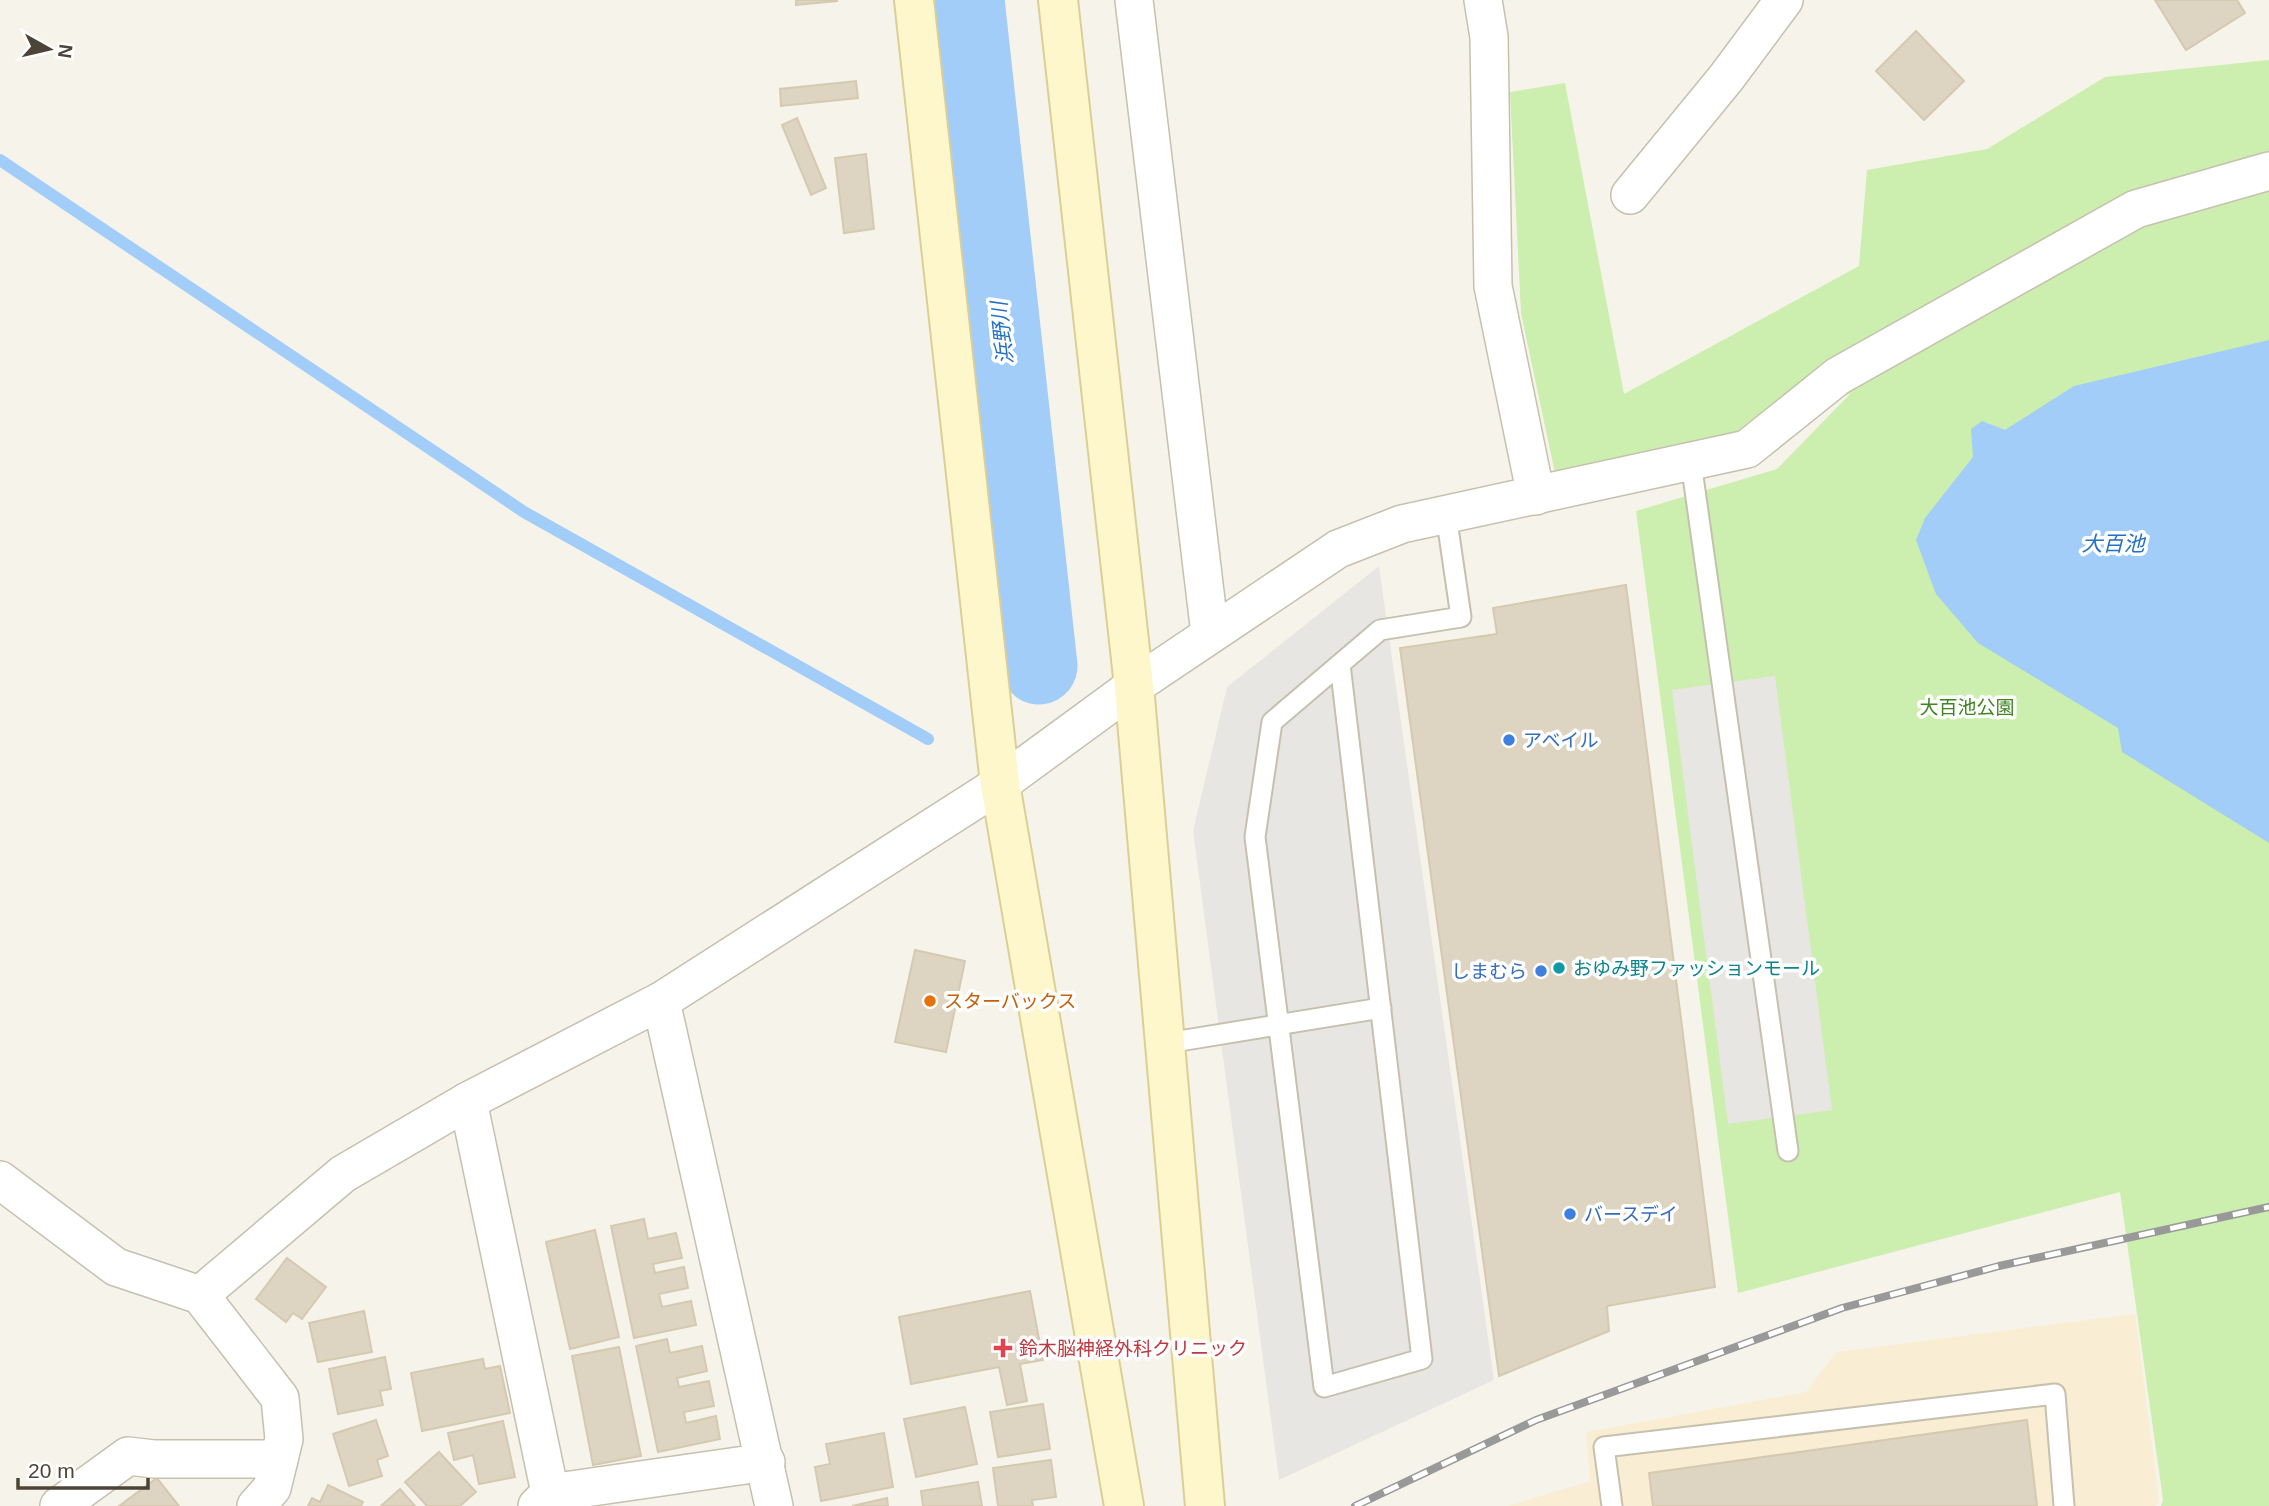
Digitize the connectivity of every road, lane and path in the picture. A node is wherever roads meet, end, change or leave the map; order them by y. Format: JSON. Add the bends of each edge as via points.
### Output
{"nodes":[{"id":1,"x":914,"y":0,"type":"edge"},
{"id":2,"x":1058,"y":0,"type":"edge"},
{"id":3,"x":1134,"y":0,"type":"edge"},
{"id":4,"x":1483,"y":0,"type":"edge"},
{"id":5,"x":1784,"y":0,"type":"edge"},
{"id":6,"x":2269,"y":171,"type":"edge"},
{"id":7,"x":1630,"y":195,"type":"dead end"},
{"id":8,"x":1691,"y":461,"type":"junction"},
{"id":9,"x":1536,"y":496,"type":"junction"},
{"id":10,"x":1446,"y":514,"type":"junction"},
{"id":11,"x":1209,"y":634,"type":"junction"},
{"id":12,"x":1340,"y":664,"type":"junction"},
{"id":13,"x":1134,"y":686,"type":"junction"},
{"id":14,"x":1000,"y":784,"type":"junction"},
{"id":15,"x":661,"y":1001,"type":"junction"},
{"id":16,"x":1381,"y":1008,"type":"junction"},
{"id":17,"x":1279,"y":1025,"type":"junction"},
{"id":18,"x":1167,"y":1043,"type":"junction"},
{"id":19,"x":468,"y":1101,"type":"junction"},
{"id":20,"x":1788,"y":1151,"type":"dead end"},
{"id":21,"x":0,"y":1180,"type":"edge"},
{"id":22,"x":200,"y":1295,"type":"junction"},
{"id":23,"x":279,"y":1459,"type":"junction"},
{"id":24,"x":766,"y":1462,"type":"junction"},
{"id":25,"x":543,"y":1500,"type":"edge"},
{"id":26,"x":59,"y":1506,"type":"edge"},
{"id":27,"x":256,"y":1506,"type":"edge"},
{"id":28,"x":774,"y":1506,"type":"edge"},
{"id":29,"x":1124,"y":1506,"type":"edge"},
{"id":30,"x":1205,"y":1506,"type":"edge"},
{"id":31,"x":1612,"y":1506,"type":"edge"},
{"id":32,"x":2064,"y":1506,"type":"edge"}],
"edges":[{"from":1,"to":14,"type":"street"},
{"from":2,"to":13,"type":"street"},
{"from":3,"to":11,"type":"street"},
{"from":4,"to":9,"type":"street","via":[[1489,37],[1493,286]]},
{"from":5,"to":7,"type":"street"},
{"from":6,"to":8,"type":"street","via":[[2136,209],[1838,376],[1747,449]]},
{"from":8,"to":9,"type":"street"},
{"from":8,"to":20,"type":"lane"},
{"from":9,"to":10,"type":"street"},
{"from":10,"to":11,"type":"street","via":[[1402,524],[1338,549]]},
{"from":10,"to":12,"type":"lane","via":[[1461,617],[1380,630]]},
{"from":11,"to":13,"type":"street"},
{"from":12,"to":16,"type":"lane"},
{"from":12,"to":17,"type":"lane","via":[[1272,722],[1255,837]]},
{"from":13,"to":14,"type":"street"},
{"from":13,"to":18,"type":"street"},
{"from":14,"to":15,"type":"street"},
{"from":14,"to":29,"type":"street"},
{"from":15,"to":19,"type":"street"},
{"from":15,"to":24,"type":"street"},
{"from":16,"to":17,"type":"lane"},
{"from":16,"to":17,"type":"lane","via":[[1422,1359],[1324,1387]]},
{"from":17,"to":18,"type":"lane"},
{"from":18,"to":30,"type":"street"},
{"from":19,"to":22,"type":"street","via":[[343,1174]]},
{"from":19,"to":25,"type":"street"},
{"from":21,"to":22,"type":"street","via":[[117,1267]]},
{"from":22,"to":23,"type":"street","via":[[280,1398],[284,1439]]},
{"from":23,"to":26,"type":"street","via":[[128,1456]]},
{"from":23,"to":27,"type":"street","via":[[272,1488]]},
{"from":24,"to":25,"type":"street"},
{"from":24,"to":28,"type":"street"},
{"from":31,"to":32,"type":"lane","via":[[1604,1447],[2055,1394]]}]}
